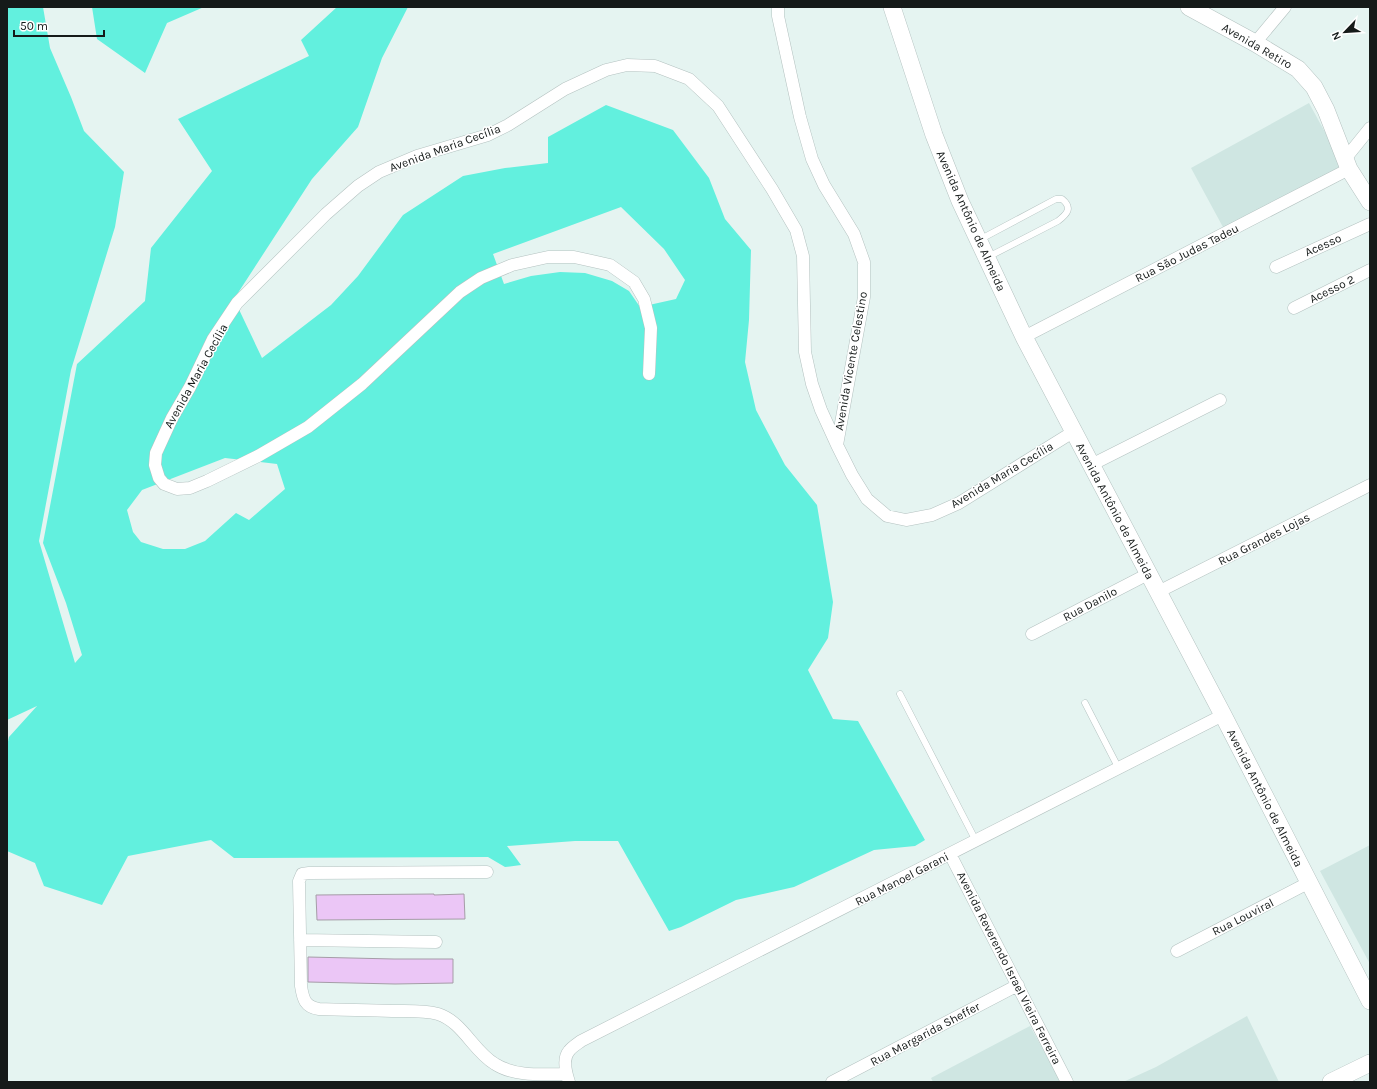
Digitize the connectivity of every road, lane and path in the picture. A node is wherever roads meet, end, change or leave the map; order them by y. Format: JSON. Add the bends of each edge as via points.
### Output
{"nodes":[{"id":1,"x":778,"y":7,"type":"edge"},
{"id":2,"x":892,"y":7,"type":"edge"},
{"id":3,"x":1285,"y":7,"type":"edge"},
{"id":4,"x":1192,"y":8,"type":"edge"},
{"id":5,"x":1255,"y":43,"type":"junction"},
{"id":6,"x":1370,"y":128,"type":"edge"},
{"id":7,"x":1347,"y":164,"type":"junction"},
{"id":8,"x":1370,"y":202,"type":"edge"},
{"id":9,"x":1370,"y":224,"type":"edge"},
{"id":10,"x":978,"y":241,"type":"junction"},
{"id":11,"x":986,"y":257,"type":"junction"},
{"id":12,"x":1276,"y":267,"type":"dead end"},
{"id":13,"x":1370,"y":270,"type":"edge"},
{"id":14,"x":1294,"y":308,"type":"dead end"},
{"id":15,"x":1024,"y":337,"type":"junction"},
{"id":16,"x":648,"y":374,"type":"dead end"},
{"id":17,"x":1220,"y":400,"type":"dead end"},
{"id":18,"x":1073,"y":432,"type":"junction"},
{"id":19,"x":837,"y":445,"type":"junction"},
{"id":20,"x":1091,"y":465,"type":"junction"},
{"id":21,"x":1370,"y":485,"type":"edge"},
{"id":22,"x":1148,"y":574,"type":"junction"},
{"id":23,"x":1158,"y":592,"type":"junction"},
{"id":24,"x":1032,"y":634,"type":"dead end"},
{"id":25,"x":900,"y":694,"type":"dead end"},
{"id":26,"x":1085,"y":703,"type":"dead end"},
{"id":27,"x":1223,"y":715,"type":"junction"},
{"id":28,"x":1118,"y":767,"type":"junction"},
{"id":29,"x":976,"y":841,"type":"junction"},
{"id":30,"x":950,"y":854,"type":"junction"},
{"id":31,"x":487,"y":872,"type":"dead end"},
{"id":32,"x":1308,"y":883,"type":"junction"},
{"id":33,"x":300,"y":940,"type":"junction"},
{"id":34,"x":436,"y":942,"type":"dead end"},
{"id":35,"x":1177,"y":951,"type":"dead end"},
{"id":36,"x":1018,"y":985,"type":"junction"},
{"id":37,"x":1370,"y":1001,"type":"edge"},
{"id":38,"x":1370,"y":1063,"type":"edge"},
{"id":39,"x":568,"y":1078,"type":"edge"},
{"id":40,"x":832,"y":1082,"type":"edge"},
{"id":41,"x":1067,"y":1082,"type":"edge"},
{"id":42,"x":1332,"y":1082,"type":"edge"}],
"edges":[{"from":1,"to":19,"type":"street","name":"Avenida Vicente Celestino","via":[[800,117],[812,159],[824,185],[854,234],[864,262],[864,297]]},
{"from":2,"to":10,"type":"street","name":"Avenida Antônio de Almeida","via":[[934,135]]},
{"from":3,"to":5,"type":"street"},
{"from":4,"to":5,"type":"street","name":"Avenida Retiro"},
{"from":5,"to":7,"type":"street","name":"Avenida Retiro","via":[[1298,70],[1314,87]]},
{"from":6,"to":7,"type":"street"},
{"from":7,"to":8,"type":"street","name":"Avenida Retiro"},
{"from":7,"to":15,"type":"street","name":"Rua São Judas Tadeu"},
{"from":9,"to":12,"type":"street","name":"Acesso"},
{"from":10,"to":11,"type":"street","name":"Avenida Antônio de Almeida"},
{"from":10,"to":11,"type":"lane","via":[[1056,199],[1066,202],[1068,212],[1058,221]]},
{"from":11,"to":15,"type":"street","name":"Avenida Antônio de Almeida"},
{"from":13,"to":14,"type":"street","name":"Acesso 2"},
{"from":15,"to":18,"type":"street","name":"Avenida Antônio de Almeida"},
{"from":16,"to":19,"type":"street","name":"Avenida Maria Cecília","via":[[651,328],[644,299],[634,282],[610,265],[574,257],[548,257],[512,265],[480,278],[460,292],[362,384],[308,427],[258,456],[190,488],[177,489],[164,484],[155,465],[156,453],[172,418],[213,339],[238,303],[326,214],[358,186],[379,172],[417,156],[488,135],[570,86],[606,70],[627,65],[654,66],[689,79],[718,106],[796,230],[803,256],[805,352],[812,384]]},
{"from":17,"to":20,"type":"street"},
{"from":18,"to":19,"type":"street","name":"Avenida Maria Cecília","via":[[959,503],[932,515],[906,520],[887,516],[868,499]]},
{"from":18,"to":20,"type":"street","name":"Avenida Antônio de Almeida"},
{"from":20,"to":22,"type":"street","name":"Avenida Antônio de Almeida"},
{"from":21,"to":23,"type":"street","name":"Rua Grandes Lojas"},
{"from":22,"to":23,"type":"street","name":"Avenida Antônio de Almeida"},
{"from":22,"to":24,"type":"street","name":"Rua Danilo"},
{"from":23,"to":27,"type":"street","name":"Avenida Antônio de Almeida"},
{"from":25,"to":29,"type":"lane"},
{"from":26,"to":28,"type":"lane"},
{"from":27,"to":28,"type":"street","name":"Rua Manoel Garani"},
{"from":27,"to":32,"type":"street","name":"Avenida Antônio de Almeida"},
{"from":28,"to":29,"type":"street","name":"Rua Manoel Garani"},
{"from":29,"to":30,"type":"street","name":"Rua Manoel Garani"},
{"from":30,"to":36,"type":"street","name":"Avenida Reverendo Israel Vieira Ferreira"},
{"from":30,"to":39,"type":"street","name":"Rua Manoel Garani","via":[[581,1041],[568,1052]]},
{"from":31,"to":33,"type":"street","via":[[306,873],[299,881]]},
{"from":32,"to":35,"type":"street","name":"Rua Louviral"},
{"from":32,"to":37,"type":"street","name":"Avenida Antônio de Almeida"},
{"from":33,"to":34,"type":"street"},
{"from":33,"to":39,"type":"street","via":[[302,992],[305,1002],[311,1008],[438,1014],[455,1025],[494,1064],[504,1069]]},
{"from":36,"to":40,"type":"street","name":"Rua Margarida Sheffer"},
{"from":36,"to":41,"type":"street","name":"Avenida Reverendo Israel Vieira Ferreira"},
{"from":38,"to":42,"type":"street"}]}
